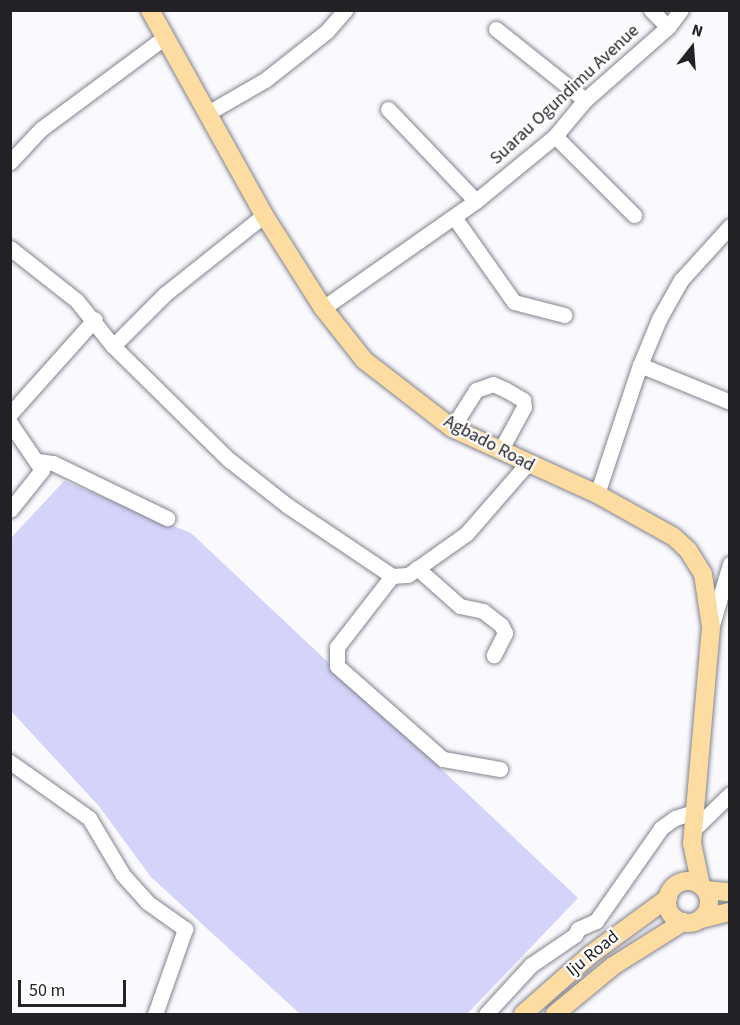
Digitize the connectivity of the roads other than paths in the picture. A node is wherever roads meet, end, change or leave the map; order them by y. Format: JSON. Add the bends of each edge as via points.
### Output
{"nodes":[{"id":1,"x":150,"y":10,"type":"edge"},
{"id":2,"x":345,"y":10,"type":"edge"},
{"id":3,"x":651,"y":10,"type":"edge"},
{"id":4,"x":681,"y":10,"type":"edge"},
{"id":5,"x":668,"y":27,"type":"junction"},
{"id":6,"x":496,"y":29,"type":"dead end"},
{"id":7,"x":165,"y":37,"type":"junction"},
{"id":8,"x":585,"y":100,"type":"junction"},
{"id":9,"x":388,"y":109,"type":"dead end"},
{"id":10,"x":206,"y":114,"type":"junction"},
{"id":11,"x":555,"y":136,"type":"junction"},
{"id":12,"x":10,"y":162,"type":"edge"},
{"id":13,"x":476,"y":201,"type":"junction"},
{"id":14,"x":264,"y":215,"type":"junction"},
{"id":15,"x":634,"y":215,"type":"dead end"},
{"id":16,"x":454,"y":218,"type":"junction"},
{"id":17,"x":729,"y":226,"type":"edge"},
{"id":18,"x":10,"y":248,"type":"edge"},
{"id":19,"x":323,"y":308,"type":"junction"},
{"id":20,"x":564,"y":315,"type":"dead end"},
{"id":21,"x":95,"y":319,"type":"junction"},
{"id":22,"x":113,"y":346,"type":"junction"},
{"id":23,"x":640,"y":365,"type":"junction"},
{"id":24,"x":729,"y":402,"type":"edge"},
{"id":25,"x":10,"y":414,"type":"edge"},
{"id":26,"x":10,"y":423,"type":"edge"},
{"id":27,"x":452,"y":428,"type":"junction"},
{"id":28,"x":500,"y":452,"type":"junction"},
{"id":29,"x":38,"y":461,"type":"junction"},
{"id":30,"x":526,"y":465,"type":"junction"},
{"id":31,"x":597,"y":494,"type":"junction"},
{"id":32,"x":10,"y":510,"type":"edge"},
{"id":33,"x":167,"y":518,"type":"dead end"},
{"id":34,"x":729,"y":564,"type":"edge"},
{"id":35,"x":417,"y":568,"type":"junction"},
{"id":36,"x":392,"y":576,"type":"junction"},
{"id":37,"x":711,"y":627,"type":"junction"},
{"id":38,"x":494,"y":655,"type":"dead end"},
{"id":39,"x":10,"y":762,"type":"edge"},
{"id":40,"x":500,"y":769,"type":"dead end"},
{"id":41,"x":729,"y":794,"type":"edge"},
{"id":42,"x":694,"y":812,"type":"junction"},
{"id":43,"x":692,"y":837,"type":"junction"},
{"id":44,"x":703,"y":888,"type":"junction"},
{"id":45,"x":672,"y":891,"type":"junction"},
{"id":46,"x":729,"y":892,"type":"edge"},
{"id":47,"x":729,"y":912,"type":"edge"},
{"id":48,"x":692,"y":920,"type":"junction"},
{"id":49,"x":155,"y":1014,"type":"edge"},
{"id":50,"x":486,"y":1014,"type":"edge"},
{"id":51,"x":523,"y":1014,"type":"edge"},
{"id":52,"x":555,"y":1014,"type":"edge"}],
"edges":[{"from":1,"to":7,"type":"main road","name":"Agbado Road"},
{"from":2,"to":10,"type":"street","via":[[327,31],[265,80]]},
{"from":3,"to":5,"type":"street"},
{"from":4,"to":5,"type":"street","name":"Suarau Ogundimu Avenue"},
{"from":5,"to":8,"type":"street","name":"Suarau Ogundimu Avenue"},
{"from":6,"to":8,"type":"street"},
{"from":7,"to":10,"type":"main road","name":"Agbado Road"},
{"from":7,"to":12,"type":"street","via":[[42,129]]},
{"from":8,"to":11,"type":"street","name":"Suarau Ogundimu Avenue"},
{"from":9,"to":13,"type":"street"},
{"from":10,"to":14,"type":"main road","name":"Agbado Road"},
{"from":11,"to":13,"type":"street","name":"Suarau Ogundimu Avenue"},
{"from":11,"to":15,"type":"street"},
{"from":13,"to":16,"type":"street","name":"Suarau Ogundimu Avenue"},
{"from":14,"to":19,"type":"main road","name":"Agbado Road"},
{"from":14,"to":22,"type":"street","via":[[165,294]]},
{"from":16,"to":19,"type":"street","name":"Suarau Ogundimu Avenue"},
{"from":16,"to":20,"type":"street","via":[[514,302]]},
{"from":17,"to":23,"type":"street","via":[[681,280]]},
{"from":18,"to":21,"type":"street"},
{"from":19,"to":27,"type":"main road","name":"Agbado Road","via":[[364,360]]},
{"from":21,"to":22,"type":"street"},
{"from":21,"to":25,"type":"street"},
{"from":22,"to":36,"type":"street","via":[[228,459],[288,506]]},
{"from":23,"to":24,"type":"street"},
{"from":23,"to":31,"type":"street"},
{"from":26,"to":29,"type":"street"},
{"from":27,"to":28,"type":"main road","name":"Agbado Road"},
{"from":27,"to":28,"type":"street","via":[[476,390],[493,384],[507,390],[523,400],[524,407]]},
{"from":28,"to":30,"type":"main road","name":"Agbado Road"},
{"from":29,"to":32,"type":"street","via":[[42,470],[39,479]]},
{"from":29,"to":33,"type":"street","via":[[52,463]]},
{"from":30,"to":31,"type":"main road","name":"Agbado Road"},
{"from":30,"to":35,"type":"street","via":[[466,534]]},
{"from":31,"to":37,"type":"main road","name":"Agbado Road","via":[[675,537],[688,550],[704,574]]},
{"from":34,"to":37,"type":"street"},
{"from":35,"to":36,"type":"street","via":[[408,575]]},
{"from":35,"to":38,"type":"street","via":[[460,606],[483,611],[501,625],[505,633]]},
{"from":36,"to":40,"type":"street","via":[[337,647],[337,666],[443,759]]},
{"from":37,"to":42,"type":"main road","name":"Agbado Road"},
{"from":39,"to":49,"type":"street","via":[[89,818],[123,875],[147,902],[185,929]]},
{"from":41,"to":43,"type":"street"},
{"from":42,"to":43,"type":"main road","name":"Agbado Road"},
{"from":42,"to":50,"type":"street","via":[[675,818],[662,828],[596,921],[578,928],[575,935],[531,965]]},
{"from":43,"to":44,"type":"main road","name":"Agbado Road"},
{"from":43,"to":45,"type":"main road","name":"Agbado Road"},
{"from":44,"to":45,"type":"main road","via":[[684,881]]},
{"from":44,"to":46,"type":"main road"},
{"from":44,"to":48,"type":"main road","via":[[709,900]]},
{"from":45,"to":48,"type":"main road","via":[[670,913]]},
{"from":45,"to":51,"type":"main road","name":"Iju Road"},
{"from":47,"to":48,"type":"main road","name":"Iju Road"},
{"from":48,"to":52,"type":"main road","name":"Iju Road","via":[[613,966]]}]}
